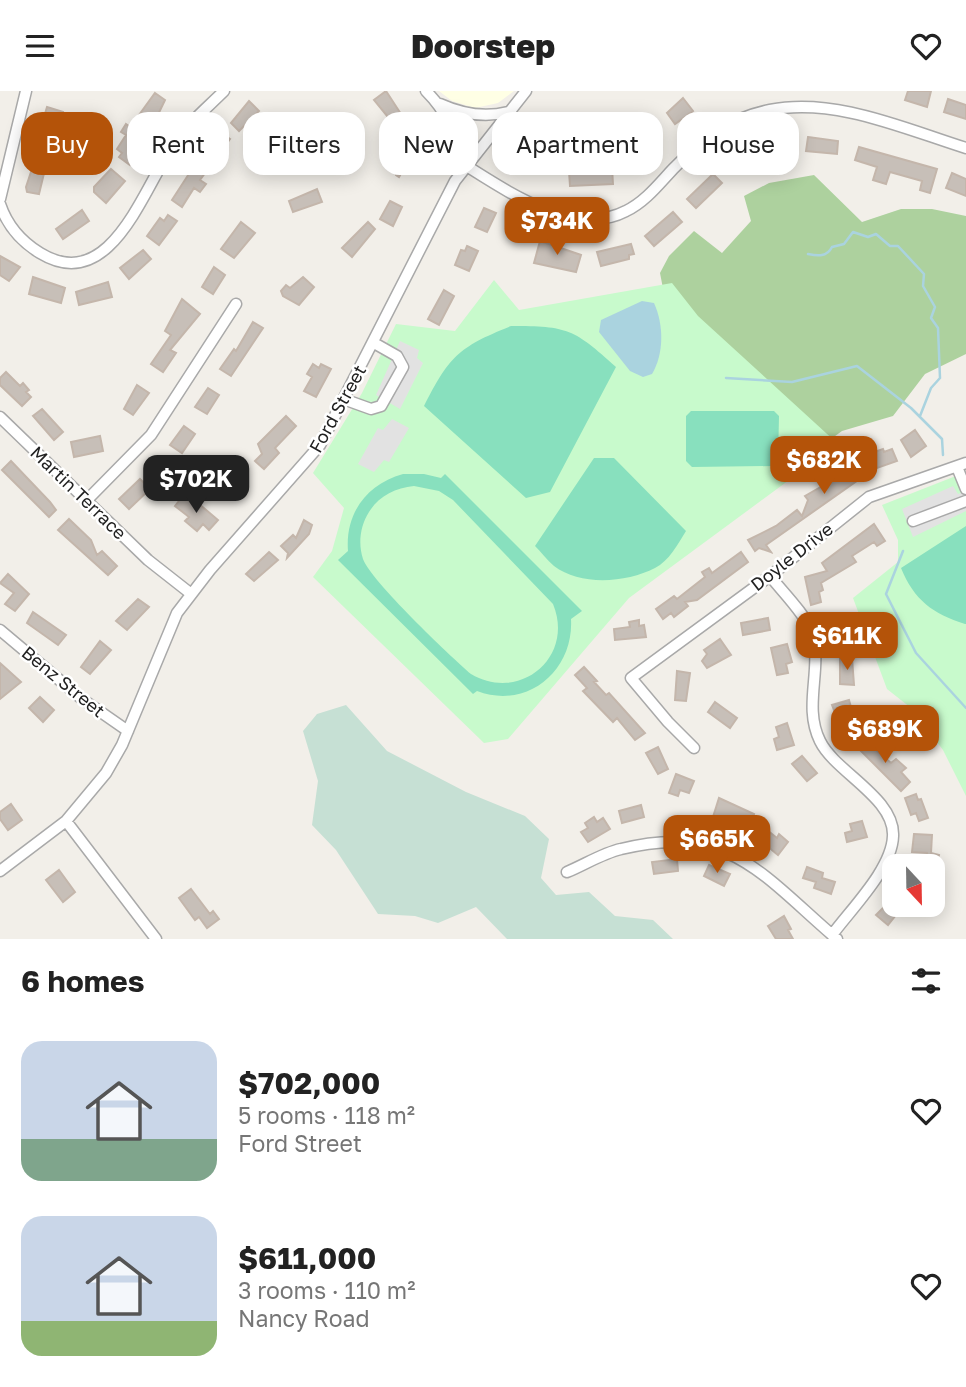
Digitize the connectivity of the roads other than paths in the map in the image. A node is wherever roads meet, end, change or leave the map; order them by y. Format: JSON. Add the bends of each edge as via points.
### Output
{"nodes":[{"id":1,"x":26,"y":91,"type":"edge"},
{"id":2,"x":224,"y":91,"type":"edge"},
{"id":3,"x":426,"y":91,"type":"edge"},
{"id":4,"x":526,"y":91,"type":"edge"},
{"id":5,"x":440,"y":104,"type":"junction"},
{"id":6,"x":445,"y":112,"type":"edge"},
{"id":7,"x":508,"y":112,"type":"edge"},
{"id":8,"x":492,"y":115,"type":"edge"},
{"id":9,"x":492,"y":132,"type":"edge"},
{"id":10,"x":966,"y":148,"type":"edge"},
{"id":11,"x":478,"y":149,"type":"edge"},
{"id":12,"x":478,"y":172,"type":"edge"},
{"id":13,"x":460,"y":175,"type":"edge"},
{"id":14,"x":0,"y":199,"type":"edge"},
{"id":15,"x":0,"y":204,"type":"edge"},
{"id":16,"x":236,"y":305,"type":"dead end"},
{"id":17,"x":374,"y":342,"type":"junction"},
{"id":18,"x":346,"y":400,"type":"junction"},
{"id":19,"x":0,"y":417,"type":"edge"},
{"id":20,"x":962,"y":465,"type":"edge"},
{"id":21,"x":966,"y":489,"type":"edge"},
{"id":22,"x":86,"y":501,"type":"junction"},
{"id":23,"x":966,"y":501,"type":"edge"},
{"id":24,"x":912,"y":521,"type":"dead end"},
{"id":25,"x":770,"y":576,"type":"junction"},
{"id":26,"x":190,"y":593,"type":"junction"},
{"id":27,"x":0,"y":630,"type":"edge"},
{"id":28,"x":128,"y":731,"type":"junction"},
{"id":29,"x":694,"y":748,"type":"dead end"},
{"id":30,"x":66,"y":821,"type":"junction"},
{"id":31,"x":0,"y":871,"type":"edge"},
{"id":32,"x":567,"y":872,"type":"dead end"},
{"id":33,"x":835,"y":937,"type":"edge"},
{"id":34,"x":156,"y":939,"type":"edge"}],
"edges":[{"from":1,"to":14,"type":"street"},
{"from":2,"to":15,"type":"street","via":[[178,137],[124,230],[100,253],[78,262],[54,261],[19,236]]},
{"from":3,"to":5,"type":"street"},
{"from":4,"to":7,"type":"street","name":"Ford Street"},
{"from":5,"to":6,"type":"street"},
{"from":5,"to":8,"type":"street","via":[[467,114]]},
{"from":9,"to":11,"type":"street","name":"Ford Street"},
{"from":10,"to":12,"type":"street","via":[[825,108],[771,110],[722,126],[696,145],[639,204],[597,220],[570,217],[532,202]]},
{"from":13,"to":17,"type":"street","name":"Ford Street"},
{"from":16,"to":22,"type":"street","via":[[151,435]]},
{"from":17,"to":18,"type":"street","name":"Ford Street"},
{"from":17,"to":18,"type":"street","via":[[397,356],[403,367],[381,406],[371,409]]},
{"from":18,"to":26,"type":"street","name":"Ford Street","via":[[300,471]]},
{"from":19,"to":22,"type":"street","name":"Martin Terrace"},
{"from":20,"to":21,"type":"street"},
{"from":20,"to":25,"type":"street","name":"Doyle Drive","via":[[869,497]]},
{"from":22,"to":26,"type":"street","name":"Martin Terrace"},
{"from":23,"to":24,"type":"street"},
{"from":25,"to":29,"type":"street","name":"Doyle Drive","via":[[631,678]]},
{"from":25,"to":33,"type":"street","via":[[811,630],[816,662],[813,723],[821,744],[882,806],[894,835],[887,859]]},
{"from":26,"to":28,"type":"street","name":"Ford Street","via":[[169,631]]},
{"from":27,"to":28,"type":"street","name":"Benz Street"},
{"from":28,"to":30,"type":"street","name":"Ford Street","via":[[106,773]]},
{"from":30,"to":31,"type":"street","name":"Ford Street"},
{"from":30,"to":34,"type":"street"},
{"from":32,"to":33,"type":"street","via":[[619,849],[656,842],[716,845],[754,867]]}]}
